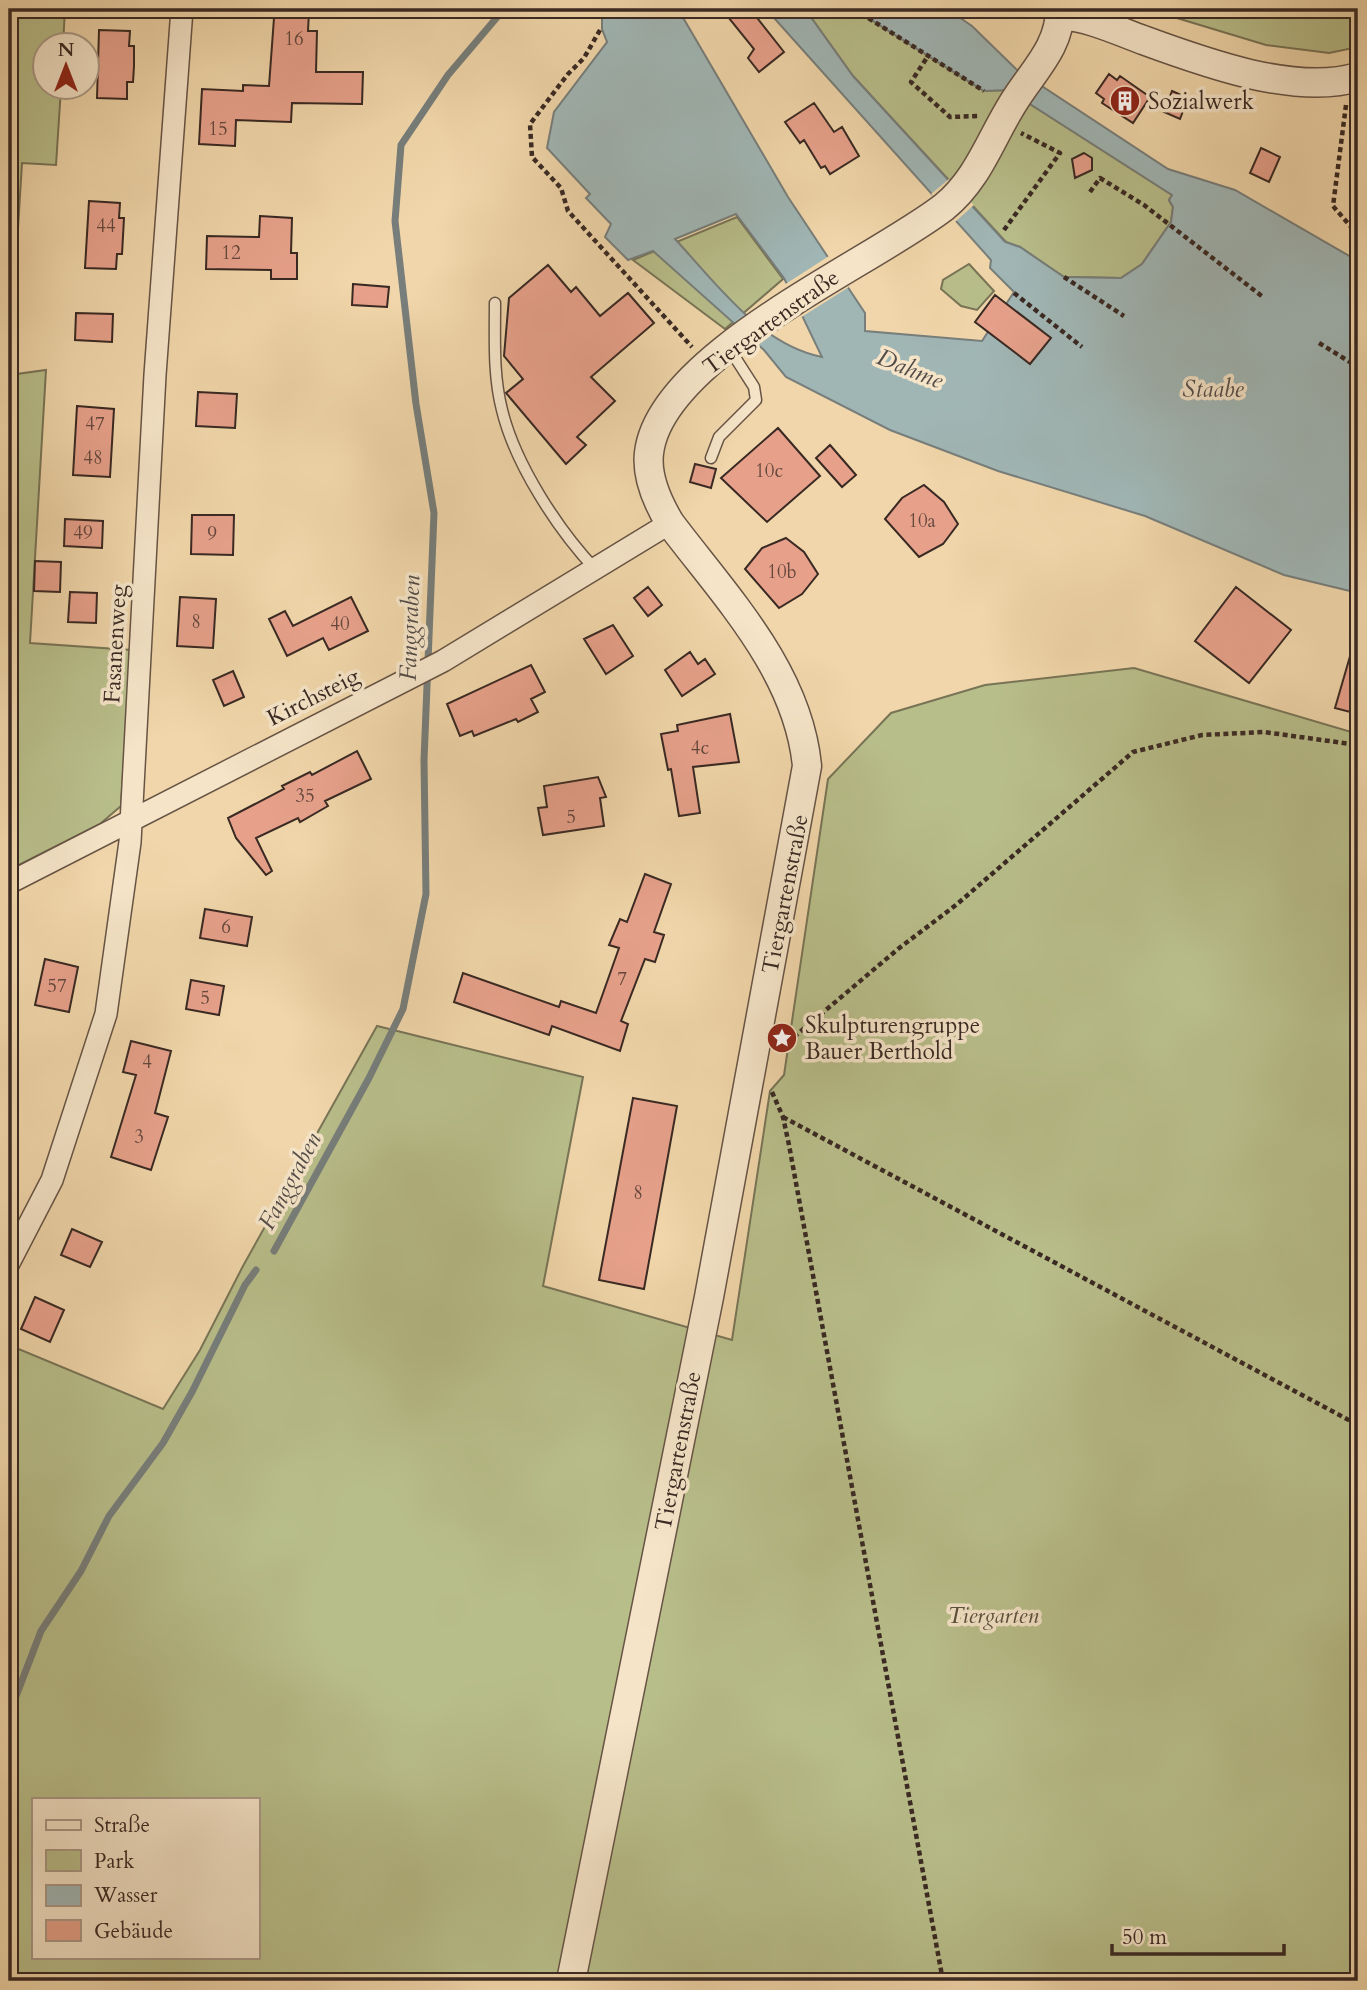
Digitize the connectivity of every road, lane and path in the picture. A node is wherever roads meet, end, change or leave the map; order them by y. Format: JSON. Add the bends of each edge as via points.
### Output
{"nodes":[{"id":1,"x":182,"y":9,"type":"edge"},
{"id":2,"x":854,"y":9,"type":"edge"},
{"id":3,"x":1060,"y":12,"type":"edge"},
{"id":4,"x":600,"y":30,"type":"dead end"},
{"id":5,"x":926,"y":59,"type":"dead end"},
{"id":6,"x":1358,"y":77,"type":"edge"},
{"id":7,"x":984,"y":91,"type":"dead end"},
{"id":8,"x":1346,"y":104,"type":"dead end"},
{"id":9,"x":984,"y":116,"type":"dead end"},
{"id":10,"x":1012,"y":118,"type":"junction"},
{"id":11,"x":1090,"y":192,"type":"dead end"},
{"id":12,"x":1004,"y":230,"type":"dead end"},
{"id":13,"x":1358,"y":235,"type":"edge"},
{"id":14,"x":1064,"y":277,"type":"dead end"},
{"id":15,"x":1014,"y":293,"type":"dead end"},
{"id":16,"x":1263,"y":297,"type":"dead end"},
{"id":17,"x":495,"y":303,"type":"dead end"},
{"id":18,"x":1124,"y":316,"type":"dead end"},
{"id":19,"x":1319,"y":343,"type":"dead end"},
{"id":20,"x":734,"y":344,"type":"junction"},
{"id":21,"x":1082,"y":346,"type":"dead end"},
{"id":22,"x":692,"y":348,"type":"dead end"},
{"id":23,"x":1358,"y":367,"type":"edge"},
{"id":24,"x":711,"y":458,"type":"dead end"},
{"id":25,"x":670,"y":523,"type":"junction"},
{"id":26,"x":596,"y":570,"type":"junction"},
{"id":27,"x":1358,"y":746,"type":"edge"},
{"id":28,"x":133,"y":821,"type":"junction"},
{"id":29,"x":9,"y":883,"type":"edge"},
{"id":30,"x":772,"y":1056,"type":"dead end"},
{"id":31,"x":769,"y":1085,"type":"dead end"},
{"id":32,"x":783,"y":1117,"type":"junction"},
{"id":33,"x":9,"y":1264,"type":"edge"},
{"id":34,"x":1358,"y":1425,"type":"edge"},
{"id":35,"x":571,"y":1981,"type":"edge"},
{"id":36,"x":943,"y":1981,"type":"edge"}],
"edges":[{"from":1,"to":28,"type":"street","name":"Fasanenweg","via":[[155,375]]},
{"from":2,"to":7,"type":"path"},
{"from":3,"to":6,"type":"street","via":[[1186,55],[1286,80]]},
{"from":3,"to":10,"type":"street","name":"Tiergartenstraße","via":[[1055,41],[1033,72]]},
{"from":4,"to":22,"type":"path","via":[[584,58],[530,124],[532,157],[561,188],[568,211]]},
{"from":5,"to":9,"type":"path","via":[[911,82],[950,117]]},
{"from":8,"to":13,"type":"path","via":[[1333,206]]},
{"from":10,"to":12,"type":"path","via":[[1060,153]]},
{"from":10,"to":20,"type":"street","name":"Tiergartenstraße","via":[[952,200],[787,304]]},
{"from":11,"to":16,"type":"path","via":[[1100,178],[1143,205]]},
{"from":14,"to":18,"type":"path"},
{"from":15,"to":21,"type":"path"},
{"from":17,"to":26,"type":"lane","via":[[496,379],[511,437],[567,538]]},
{"from":19,"to":23,"type":"path"},
{"from":20,"to":24,"type":"lane","via":[[756,400],[719,437]]},
{"from":20,"to":25,"type":"street","name":"Tiergartenstraße","via":[[676,397],[657,424],[649,453],[650,478]]},
{"from":25,"to":26,"type":"street","name":"Kirchsteig"},
{"from":25,"to":35,"type":"street","name":"Tiergartenstraße","via":[[783,680],[800,722],[807,766],[709,1297]]},
{"from":26,"to":28,"type":"street","name":"Kirchsteig","via":[[443,661]]},
{"from":27,"to":30,"type":"path","via":[[1264,732],[1202,735],[1133,752]]},
{"from":28,"to":29,"type":"street","name":"Kirchsteig"},
{"from":28,"to":33,"type":"street","name":"Fasanenweg","via":[[106,1014],[52,1180]]},
{"from":31,"to":32,"type":"path"},
{"from":32,"to":34,"type":"path"},
{"from":32,"to":36,"type":"path"}]}
